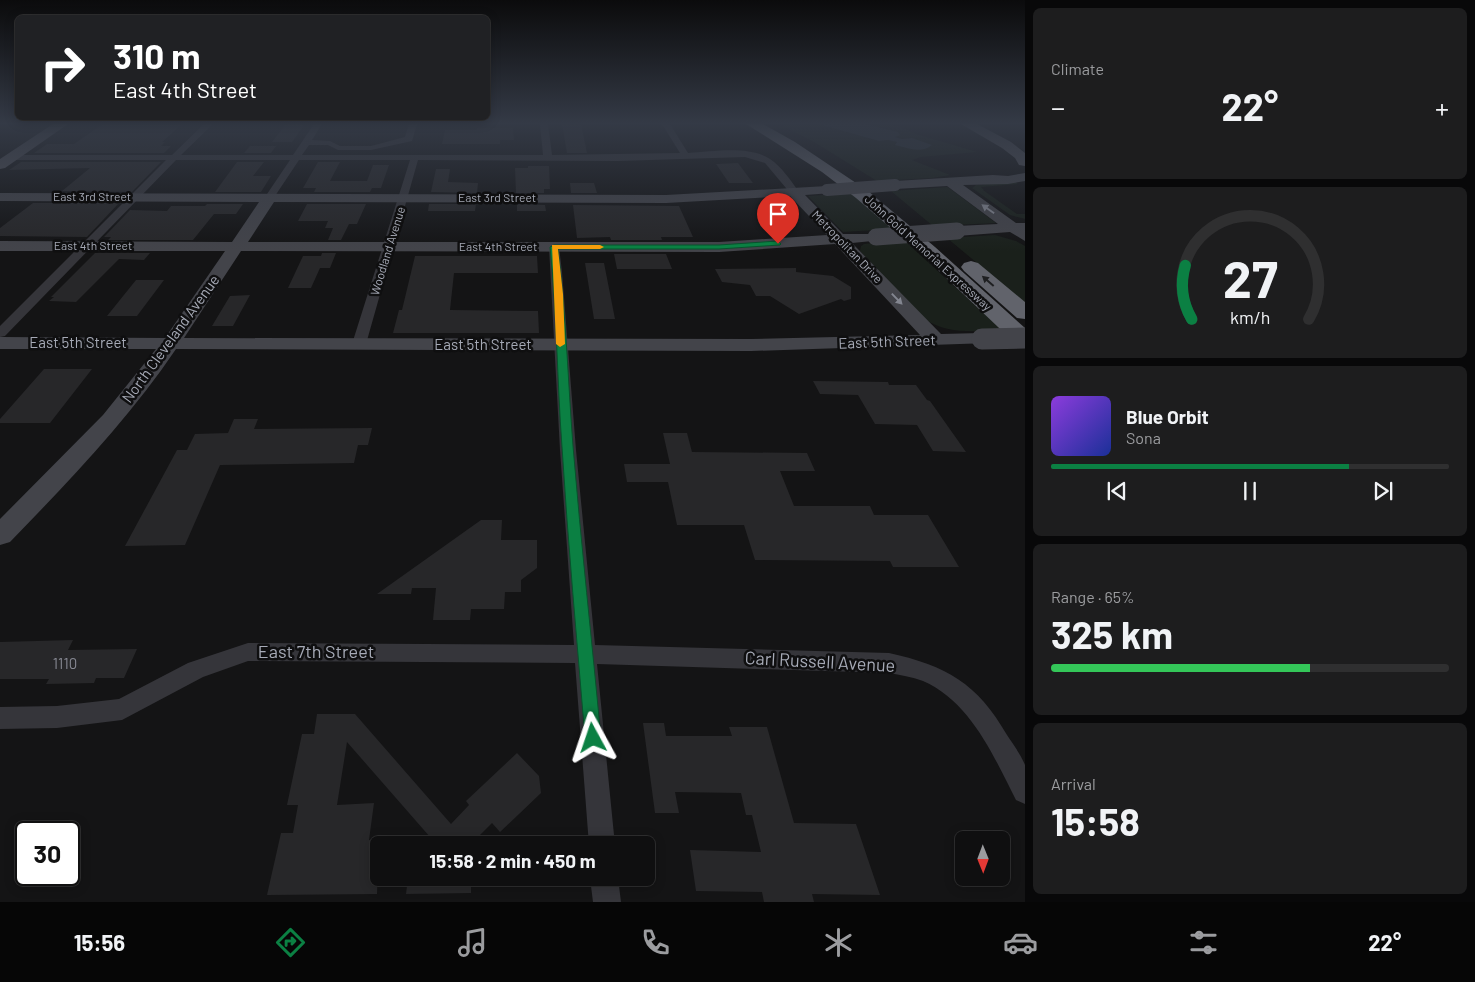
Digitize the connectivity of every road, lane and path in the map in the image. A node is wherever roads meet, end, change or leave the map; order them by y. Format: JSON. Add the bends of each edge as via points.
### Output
{"nodes":[{"id":1,"x":165,"y":166,"type":"edge"},
{"id":2,"x":292,"y":166,"type":"edge"},
{"id":3,"x":412,"y":166,"type":"edge"},
{"id":4,"x":773,"y":166,"type":"edge"},
{"id":5,"x":824,"y":166,"type":"edge"},
{"id":6,"x":845,"y":166,"type":"edge"},
{"id":7,"x":1023,"y":166,"type":"edge"},
{"id":8,"x":950,"y":182,"type":"junction"},
{"id":9,"x":794,"y":192,"type":"junction"},
{"id":10,"x":0,"y":197,"type":"edge"},
{"id":11,"x":134,"y":197,"type":"junction"},
{"id":12,"x":270,"y":198,"type":"junction"},
{"id":13,"x":403,"y":198,"type":"junction"},
{"id":14,"x":1021,"y":230,"type":"edge"},
{"id":15,"x":839,"y":239,"type":"junction"},
{"id":16,"x":237,"y":245,"type":"junction"},
{"id":17,"x":0,"y":246,"type":"edge"},
{"id":18,"x":87,"y":246,"type":"junction"},
{"id":19,"x":390,"y":246,"type":"junction"},
{"id":20,"x":554,"y":247,"type":"junction"},
{"id":21,"x":1025,"y":313,"type":"edge"},
{"id":22,"x":0,"y":333,"type":"edge"},
{"id":23,"x":1025,"y":339,"type":"edge"},
{"id":24,"x":936,"y":340,"type":"junction"},
{"id":25,"x":0,"y":343,"type":"edge"},
{"id":26,"x":169,"y":344,"type":"junction"},
{"id":27,"x":359,"y":344,"type":"junction"},
{"id":28,"x":560,"y":345,"type":"junction"},
{"id":29,"x":0,"y":534,"type":"edge"},
{"id":30,"x":586,"y":654,"type":"junction"},
{"id":31,"x":0,"y":718,"type":"edge"},
{"id":32,"x":1025,"y":791,"type":"edge"},
{"id":33,"x":601,"y":836,"type":"edge"},
{"id":34,"x":605,"y":886,"type":"edge"},
{"id":35,"x":606,"y":902,"type":"edge"}],
"edges":[{"from":1,"to":11,"type":"street"},
{"from":2,"to":12,"type":"street","name":"North Cleveland Avenue"},
{"from":3,"to":13,"type":"street","name":"Woodland Avenue"},
{"from":4,"to":9,"type":"street","name":"Metropolitan Drive"},
{"from":5,"to":23,"type":"highway","name":"John Gold Memorial Expressway","via":[[858,190]]},
{"from":21,"to":6,"type":"highway","name":"John Gold Memorial Expressway","one_way":true,"via":[[896,203]]},
{"from":7,"to":8,"type":"main road","name":"East 3rd Street","via":[[1008,180]]},
{"from":8,"to":9,"type":"main road","name":"East 3rd Street","bridge":true},
{"from":14,"to":8,"type":"main road","one_way":true},
{"from":9,"to":13,"type":"main road","name":"East 3rd Street","via":[[678,198]]},
{"from":9,"to":15,"type":"main road","name":"Metropolitan Drive"},
{"from":10,"to":11,"type":"main road","name":"East 3rd Street"},
{"from":11,"to":12,"type":"main road","name":"East 3rd Street"},
{"from":11,"to":18,"type":"street"},
{"from":12,"to":13,"type":"main road","name":"East 3rd Street"},
{"from":12,"to":16,"type":"main road","name":"North Cleveland Avenue"},
{"from":13,"to":19,"type":"street","name":"Woodland Avenue"},
{"from":14,"to":15,"type":"main road","name":"East 4th Street","bridge":true},
{"from":15,"to":20,"type":"main road","name":"East 4th Street","via":[[719,247]]},
{"from":15,"to":24,"type":"main road","name":"Metropolitan Drive","one_way":true},
{"from":16,"to":18,"type":"main road","name":"East 4th Street"},
{"from":16,"to":19,"type":"main road","name":"East 4th Street"},
{"from":16,"to":26,"type":"main road","name":"North Cleveland Avenue"},
{"from":17,"to":18,"type":"main road","name":"East 4th Street"},
{"from":18,"to":22,"type":"street"},
{"from":19,"to":20,"type":"main road","name":"East 4th Street"},
{"from":19,"to":27,"type":"street","name":"Woodland Avenue"},
{"from":20,"to":28,"type":"street"},
{"from":23,"to":24,"type":"main road","name":"East 5th Street","bridge":true},
{"from":24,"to":28,"type":"main road","name":"East 5th Street","via":[[808,345]]},
{"from":25,"to":26,"type":"main road","name":"East 5th Street"},
{"from":26,"to":27,"type":"main road","name":"East 5th Street"},
{"from":26,"to":29,"type":"main road","name":"North Cleveland Avenue","via":[[100,432]]},
{"from":27,"to":28,"type":"main road","name":"East 5th Street"},
{"from":28,"to":30,"type":"street"},
{"from":30,"to":31,"type":"street","name":"East 7th Street","via":[[248,652],[196,670],[122,710],[57,717]]},
{"from":30,"to":32,"type":"street","name":"Carl Russell Avenue","via":[[842,660],[889,663],[930,674],[957,690],[974,707],[994,734]]},
{"from":30,"to":33,"type":"street"},
{"from":34,"to":35,"type":"street"}]}
